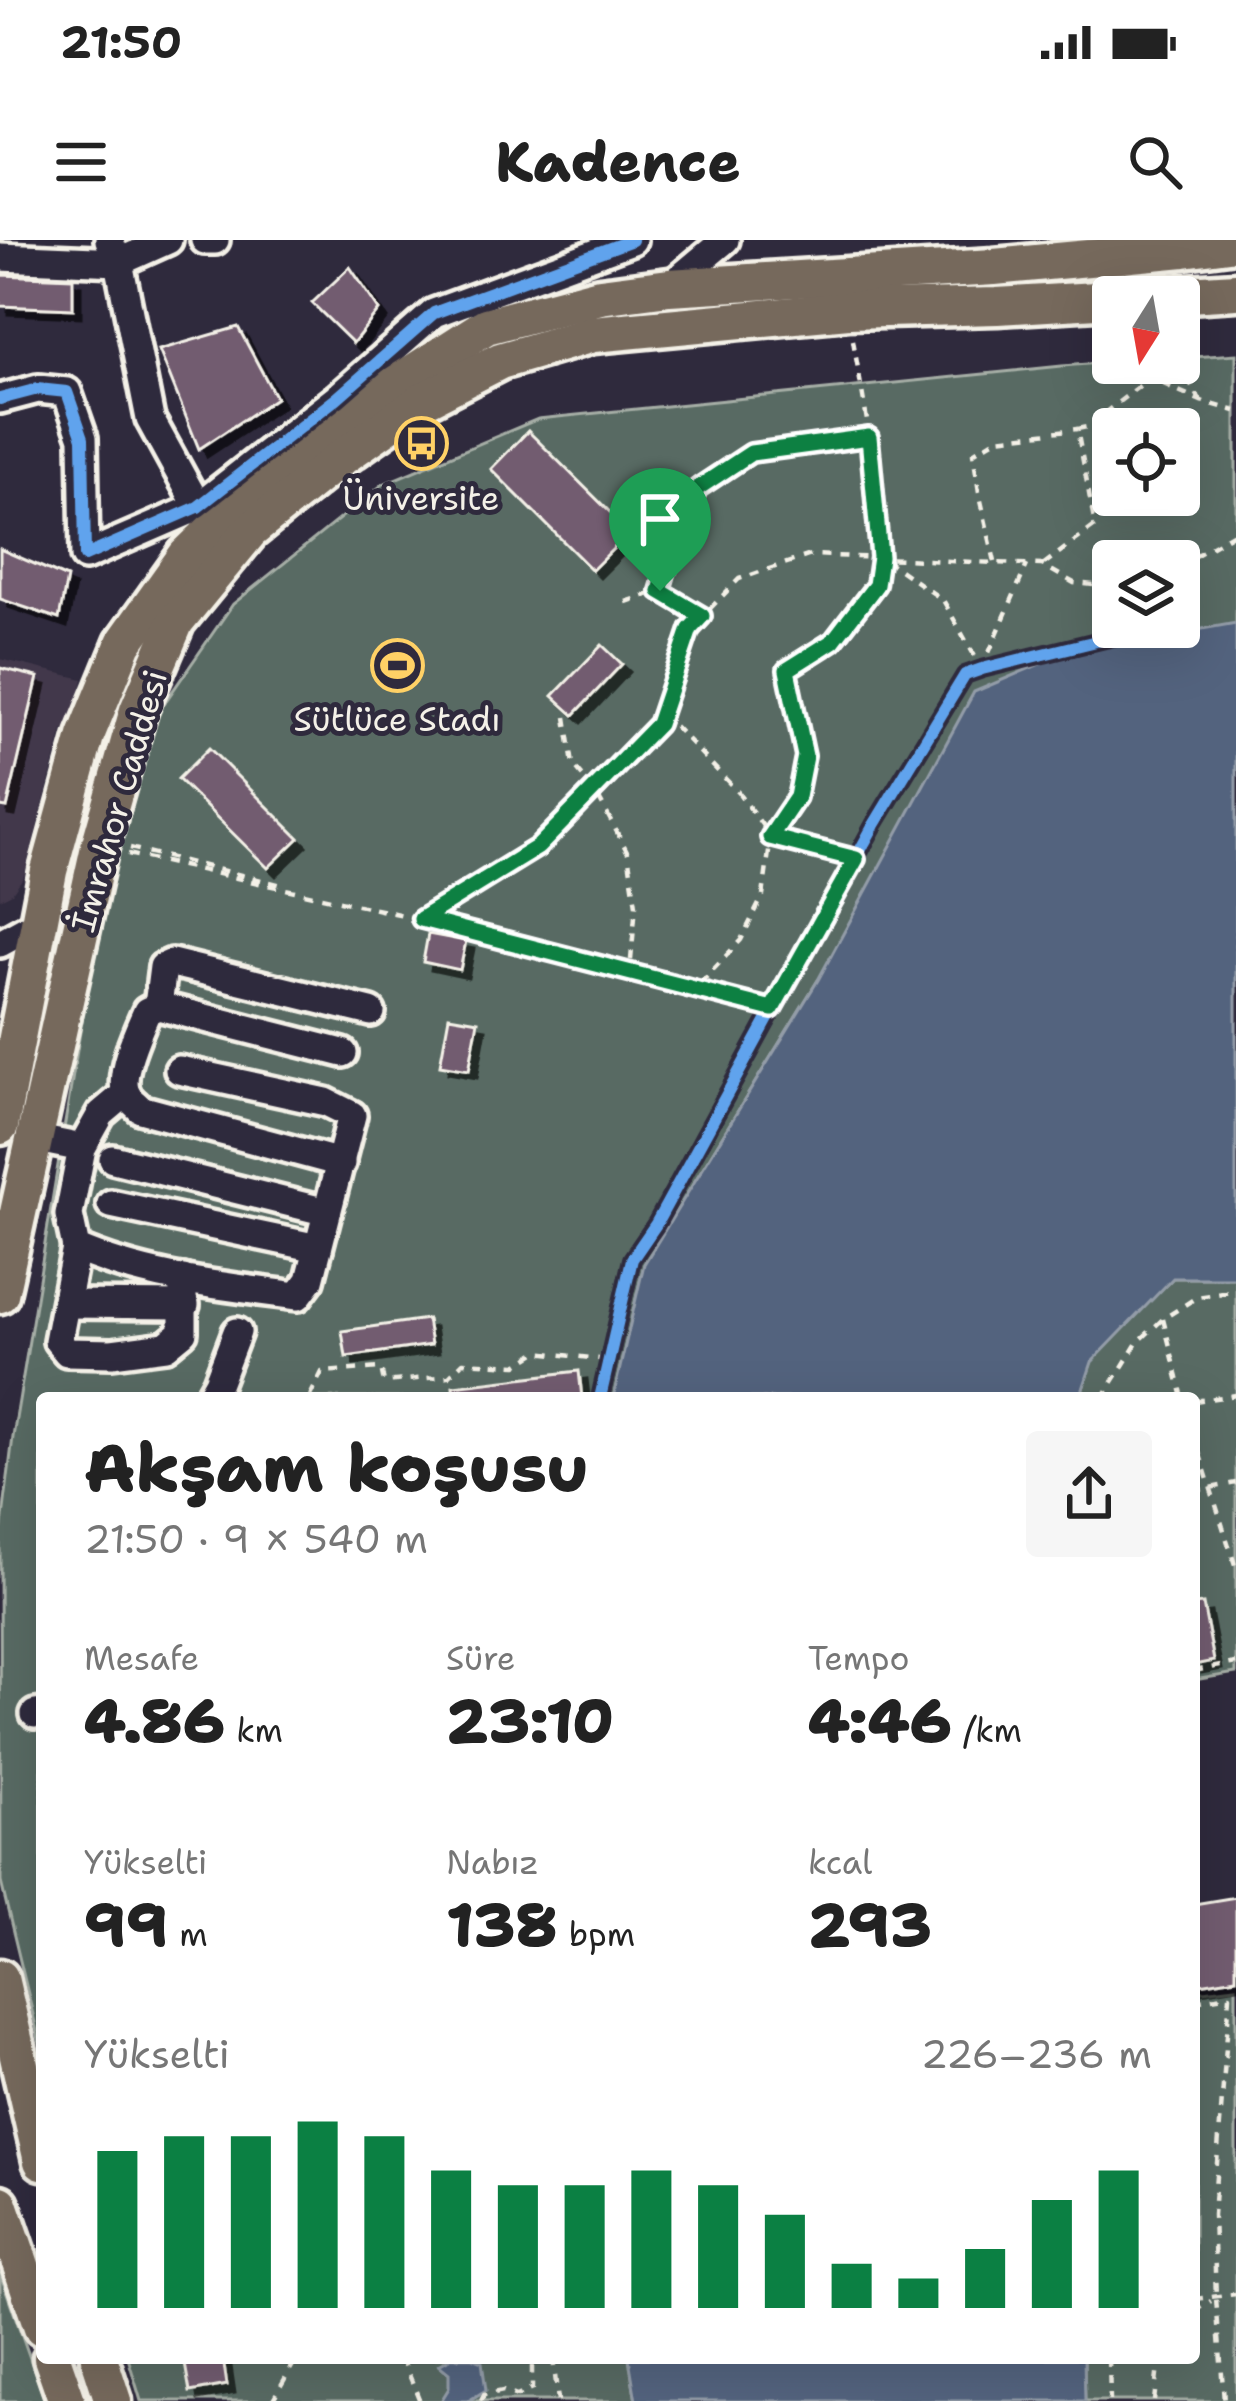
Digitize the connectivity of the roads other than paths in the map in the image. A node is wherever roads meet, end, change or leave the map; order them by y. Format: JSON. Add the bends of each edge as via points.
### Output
{"nodes":[{"id":1,"x":168,"y":240,"type":"edge"},
{"id":2,"x":205,"y":240,"type":"edge"},
{"id":3,"x":215,"y":240,"type":"edge"},
{"id":4,"x":632,"y":240,"type":"edge"},
{"id":5,"x":725,"y":240,"type":"edge"},
{"id":6,"x":1236,"y":242,"type":"edge"},
{"id":7,"x":114,"y":251,"type":"edge"},
{"id":8,"x":0,"y":257,"type":"edge"},
{"id":9,"x":669,"y":287,"type":"junction"},
{"id":10,"x":1236,"y":291,"type":"edge"},
{"id":11,"x":1200,"y":293,"type":"edge"},
{"id":12,"x":1092,"y":300,"type":"edge"},
{"id":13,"x":525,"y":316,"type":"junction"},
{"id":14,"x":538,"y":350,"type":"junction"},
{"id":15,"x":0,"y":399,"type":"edge"},
{"id":16,"x":206,"y":519,"type":"junction"},
{"id":17,"x":40,"y":921,"type":"junction"},
{"id":18,"x":0,"y":943,"type":"edge"},
{"id":19,"x":158,"y":1006,"type":"junction"},
{"id":20,"x":370,"y":1012,"type":"dead end"},
{"id":21,"x":343,"y":1053,"type":"dead end"},
{"id":22,"x":178,"y":1070,"type":"dead end"},
{"id":23,"x":126,"y":1093,"type":"junction"},
{"id":24,"x":17,"y":1132,"type":"edge"},
{"id":25,"x":82,"y":1148,"type":"junction"},
{"id":26,"x":113,"y":1159,"type":"dead end"},
{"id":27,"x":341,"y":1163,"type":"junction"},
{"id":28,"x":111,"y":1204,"type":"dead end"},
{"id":29,"x":327,"y":1212,"type":"junction"},
{"id":30,"x":76,"y":1248,"type":"junction"},
{"id":31,"x":318,"y":1248,"type":"junction"},
{"id":32,"x":184,"y":1292,"type":"junction"},
{"id":33,"x":0,"y":1294,"type":"edge"},
{"id":34,"x":66,"y":1304,"type":"junction"},
{"id":35,"x":237,"y":1332,"type":"dead end"},
{"id":36,"x":212,"y":1392,"type":"edge"},
{"id":37,"x":0,"y":1978,"type":"edge"},
{"id":38,"x":7,"y":2051,"type":"edge"},
{"id":39,"x":36,"y":2142,"type":"edge"},
{"id":40,"x":0,"y":2204,"type":"edge"},
{"id":41,"x":36,"y":2309,"type":"edge"},
{"id":42,"x":54,"y":2364,"type":"edge"},
{"id":43,"x":101,"y":2364,"type":"edge"},
{"id":44,"x":67,"y":2401,"type":"edge"},
{"id":45,"x":113,"y":2401,"type":"edge"}],
"edges":[{"from":1,"to":7,"type":"street"},
{"from":2,"to":3,"type":"street"},
{"from":4,"to":16,"type":"street","via":[[434,314]]},
{"from":5,"to":9,"type":"street"},
{"from":6,"to":9,"type":"main road","name":"İmrahor Caddesi"},
{"from":7,"to":8,"type":"street"},
{"from":7,"to":16,"type":"street","via":[[149,419]]},
{"from":9,"to":13,"type":"main road","name":"İmrahor Caddesi"},
{"from":10,"to":11,"type":"main road"},
{"from":12,"to":14,"type":"main road","name":"İmrahor Caddesi","via":[[848,310],[593,334]]},
{"from":13,"to":14,"type":"main road"},
{"from":13,"to":16,"type":"main road","name":"İmrahor Caddesi","via":[[486,326]]},
{"from":14,"to":24,"type":"main road","name":"İmrahor Caddesi","via":[[422,401],[338,460],[250,531],[176,621],[138,710],[108,846]]},
{"from":15,"to":16,"type":"street","via":[[38,388],[67,392],[83,438],[86,556]]},
{"from":16,"to":17,"type":"main road","name":"İmrahor Caddesi","via":[[124,643],[86,736]]},
{"from":17,"to":18,"type":"street"},
{"from":17,"to":24,"type":"main road","name":"İmrahor Caddesi"},
{"from":19,"to":20,"type":"street","via":[[163,968],[172,963]]},
{"from":19,"to":21,"type":"street"},
{"from":19,"to":23,"type":"street","via":[[136,1035]]},
{"from":22,"to":27,"type":"street","via":[[326,1102],[352,1115]]},
{"from":23,"to":25,"type":"street","via":[[101,1114]]},
{"from":23,"to":27,"type":"street","via":[[165,1118]]},
{"from":24,"to":25,"type":"street"},
{"from":24,"to":33,"type":"main road","name":"İmrahor Caddesi"},
{"from":25,"to":30,"type":"street","via":[[69,1215]]},
{"from":26,"to":29,"type":"street"},
{"from":27,"to":29,"type":"street"},
{"from":28,"to":31,"type":"street"},
{"from":29,"to":31,"type":"street"},
{"from":30,"to":32,"type":"street"},
{"from":30,"to":34,"type":"street"},
{"from":31,"to":32,"type":"street","via":[[298,1296]]},
{"from":32,"to":34,"type":"street"},
{"from":32,"to":34,"type":"street","via":[[183,1332],[166,1346],[112,1353],[67,1352],[58,1341]]},
{"from":35,"to":36,"type":"street"},
{"from":37,"to":38,"type":"main road"},
{"from":38,"to":39,"type":"main road"},
{"from":40,"to":41,"type":"main road"},
{"from":42,"to":44,"type":"main road"},
{"from":43,"to":45,"type":"main road"}]}
